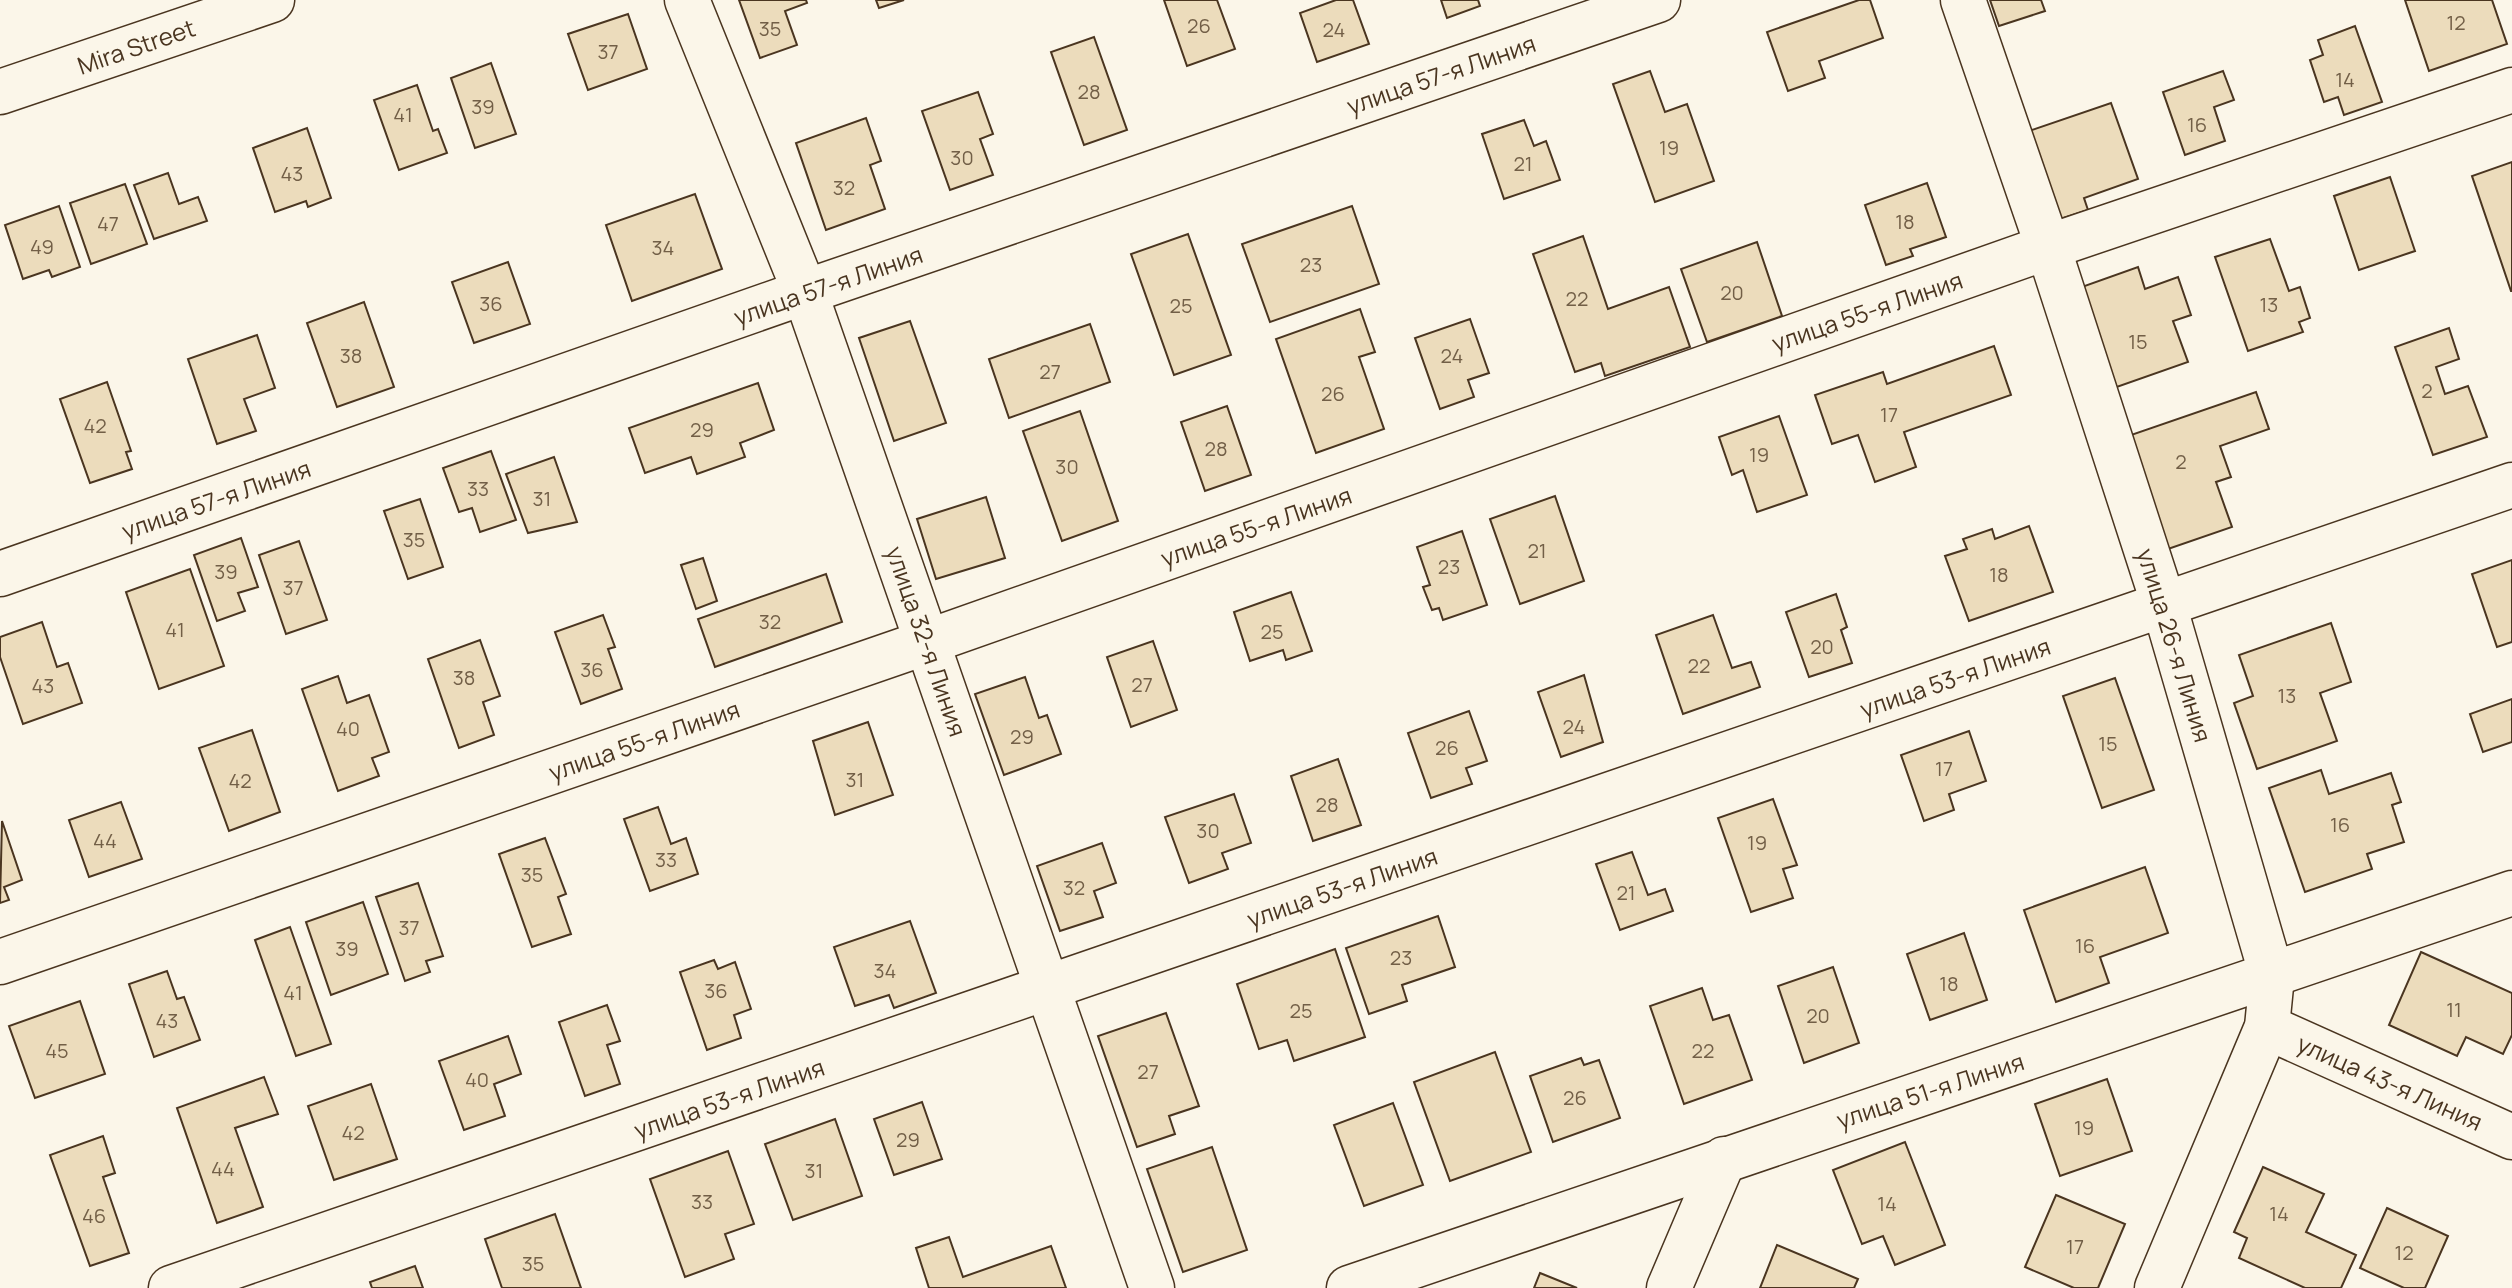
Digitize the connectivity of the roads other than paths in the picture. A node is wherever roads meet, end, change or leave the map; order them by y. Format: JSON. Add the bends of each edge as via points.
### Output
{"nodes":[{"id":1,"x":272,"y":0,"type":"edge"},
{"id":2,"x":687,"y":0,"type":"edge"},
{"id":3,"x":1658,"y":0,"type":"edge"},
{"id":4,"x":1963,"y":0,"type":"edge"},
{"id":5,"x":2512,"y":90,"type":"edge"},
{"id":6,"x":0,"y":92,"type":"edge"},
{"id":7,"x":2048,"y":247,"type":"junction"},
{"id":8,"x":805,"y":292,"type":"junction"},
{"id":9,"x":2512,"y":485,"type":"edge"},
{"id":10,"x":0,"y":574,"type":"edge"},
{"id":11,"x":2164,"y":605,"type":"junction"},
{"id":12,"x":927,"y":642,"type":"junction"},
{"id":13,"x":2512,"y":893,"type":"edge"},
{"id":14,"x":0,"y":962,"type":"edge"},
{"id":15,"x":2272,"y":976,"type":"junction"},
{"id":16,"x":1050,"y":988,"type":"junction"},
{"id":17,"x":2267,"y":1027,"type":"junction"},
{"id":18,"x":2512,"y":1137,"type":"edge"},
{"id":19,"x":1724,"y":1159,"type":"junction"},
{"id":20,"x":171,"y":1288,"type":"edge"},
{"id":21,"x":1152,"y":1288,"type":"edge"},
{"id":22,"x":1349,"y":1288,"type":"edge"},
{"id":23,"x":1669,"y":1288,"type":"edge"},
{"id":24,"x":2157,"y":1288,"type":"edge"}],
"edges":[{"from":1,"to":6,"type":"street","name":"Mira Street"},
{"from":2,"to":8,"type":"street","name":"улица 32-я Линия"},
{"from":3,"to":8,"type":"street","name":"улица 57-я Линия"},
{"from":4,"to":7,"type":"street","name":"улица 26-я Линия"},
{"from":5,"to":7,"type":"street","name":"улица 55-я Линия"},
{"from":7,"to":11,"type":"street","name":"улица 26-я Линия"},
{"from":7,"to":12,"type":"street","name":"улица 55-я Линия"},
{"from":8,"to":10,"type":"street","name":"улица 57-я Линия"},
{"from":8,"to":12,"type":"street","name":"улица 32-я Линия"},
{"from":9,"to":11,"type":"street","name":"улица 53-я Линия"},
{"from":11,"to":15,"type":"street","name":"улица 26-я Линия"},
{"from":11,"to":16,"type":"street","name":"улица 53-я Линия"},
{"from":12,"to":14,"type":"street","name":"улица 55-я Линия"},
{"from":12,"to":16,"type":"street","name":"улица 32-я Линия"},
{"from":13,"to":15,"type":"street","name":"улица 51-я Линия"},
{"from":15,"to":17,"type":"street","name":"улица 26-я Линия"},
{"from":15,"to":19,"type":"street","name":"улица 51-я Линия"},
{"from":16,"to":20,"type":"street","name":"улица 53-я Линия"},
{"from":16,"to":21,"type":"street","name":"улица 32-я Линия"},
{"from":17,"to":18,"type":"street","name":"улица 43-я Линия"},
{"from":17,"to":24,"type":"street","name":"улица 26-я Линия"},
{"from":19,"to":22,"type":"street","name":"улица 51-я Линия"},
{"from":19,"to":23,"type":"street"}]}
